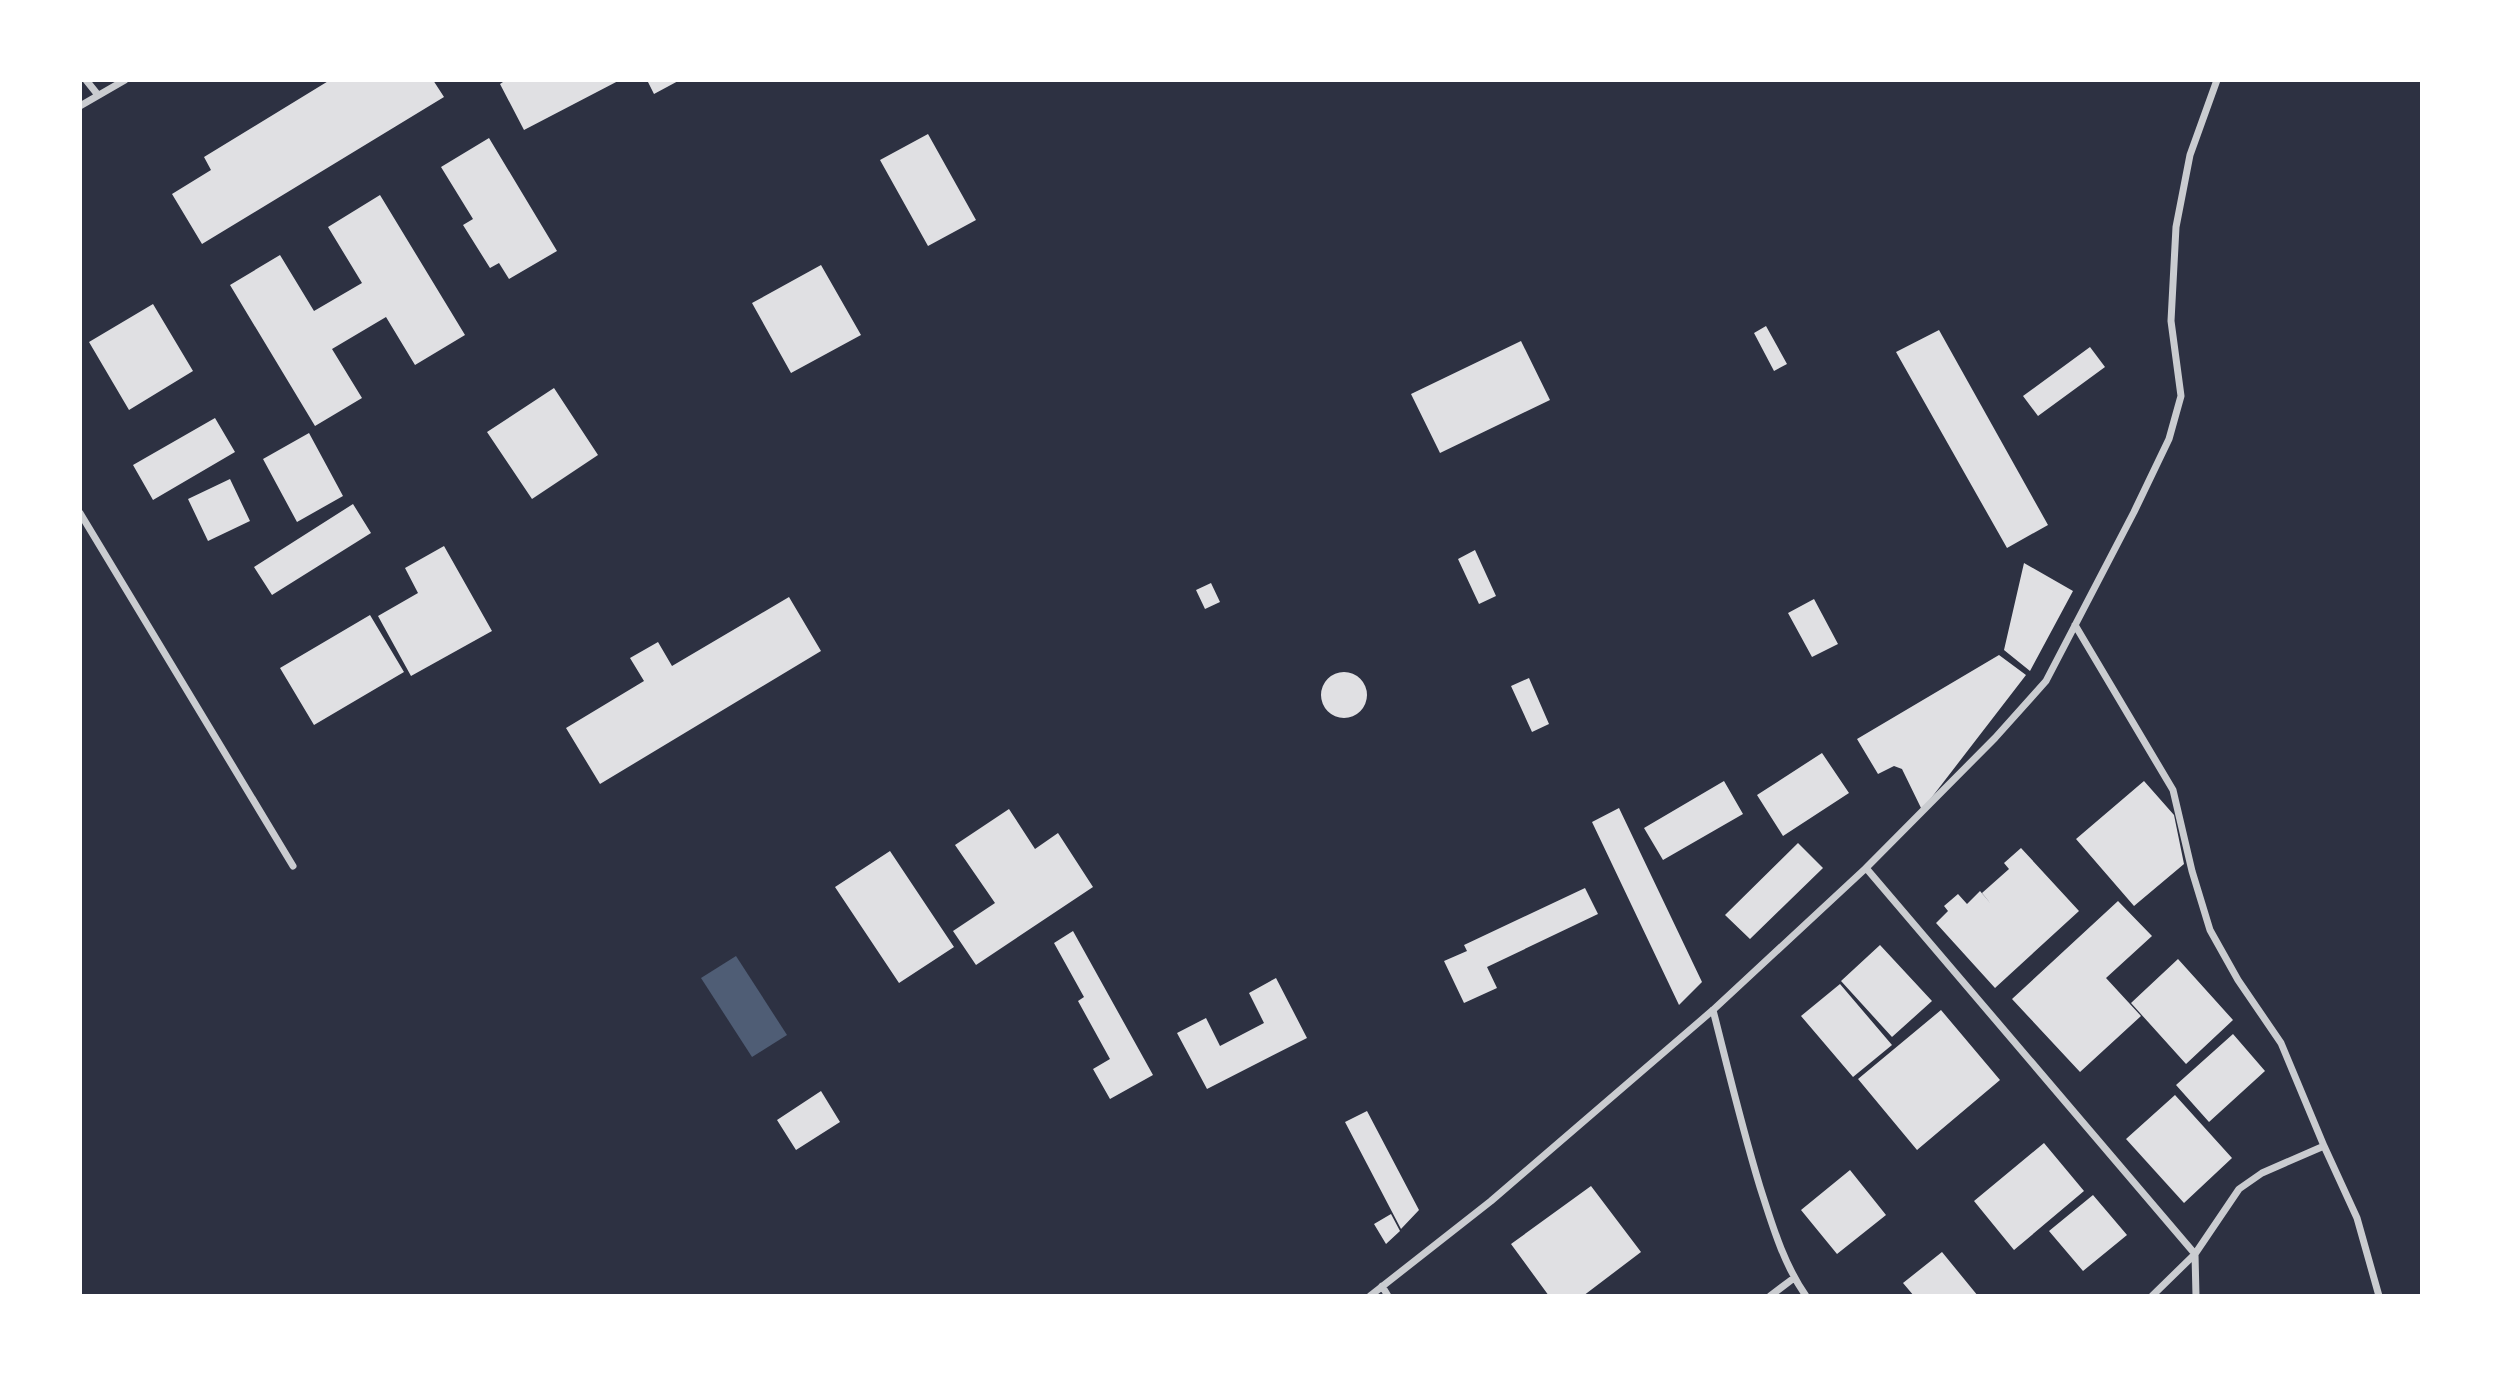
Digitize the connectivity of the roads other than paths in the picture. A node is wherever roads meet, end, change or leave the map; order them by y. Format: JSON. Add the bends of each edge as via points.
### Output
{"nodes":[{"id":1,"x":86,"y":80,"type":"edge"},
{"id":2,"x":125,"y":80,"type":"edge"},
{"id":3,"x":2217,"y":80,"type":"edge"},
{"id":4,"x":98,"y":95,"type":"junction"},
{"id":5,"x":80,"y":106,"type":"edge"},
{"id":6,"x":80,"y":513,"type":"edge"},
{"id":7,"x":2075,"y":625,"type":"junction"},
{"id":8,"x":293,"y":866,"type":"dead end"},
{"id":9,"x":1866,"y":869,"type":"junction"},
{"id":10,"x":1713,"y":1010,"type":"junction"},
{"id":11,"x":2324,"y":1146,"type":"junction"},
{"id":12,"x":2195,"y":1254,"type":"junction"},
{"id":13,"x":1794,"y":1278,"type":"junction"},
{"id":14,"x":1382,"y":1286,"type":"junction"},
{"id":15,"x":2379,"y":1295,"type":"edge"},
{"id":16,"x":1370,"y":1296,"type":"edge"},
{"id":17,"x":1388,"y":1296,"type":"edge"},
{"id":18,"x":1770,"y":1296,"type":"edge"},
{"id":19,"x":1806,"y":1296,"type":"edge"},
{"id":20,"x":2152,"y":1296,"type":"edge"},
{"id":21,"x":2196,"y":1296,"type":"edge"}],
"edges":[{"from":1,"to":4,"type":"street"},
{"from":2,"to":4,"type":"street"},
{"from":3,"to":7,"type":"street","via":[[2190,155],[2176,227],[2171,321],[2181,396],[2169,439]]},
{"from":4,"to":5,"type":"street"},
{"from":6,"to":8,"type":"street"},
{"from":7,"to":9,"type":"street","via":[[2046,681]]},
{"from":7,"to":11,"type":"street","via":[[2173,790],[2210,930],[2281,1043]]},
{"from":9,"to":10,"type":"street"},
{"from":9,"to":12,"type":"street"},
{"from":10,"to":13,"type":"street","via":[[1746,1140]]},
{"from":10,"to":14,"type":"street","via":[[1491,1201]]},
{"from":11,"to":12,"type":"street","via":[[2239,1189]]},
{"from":11,"to":15,"type":"street","via":[[2357,1218]]},
{"from":12,"to":20,"type":"street"},
{"from":12,"to":21,"type":"street"},
{"from":13,"to":18,"type":"street"},
{"from":13,"to":19,"type":"street"},
{"from":14,"to":16,"type":"street"},
{"from":14,"to":17,"type":"street"}]}
